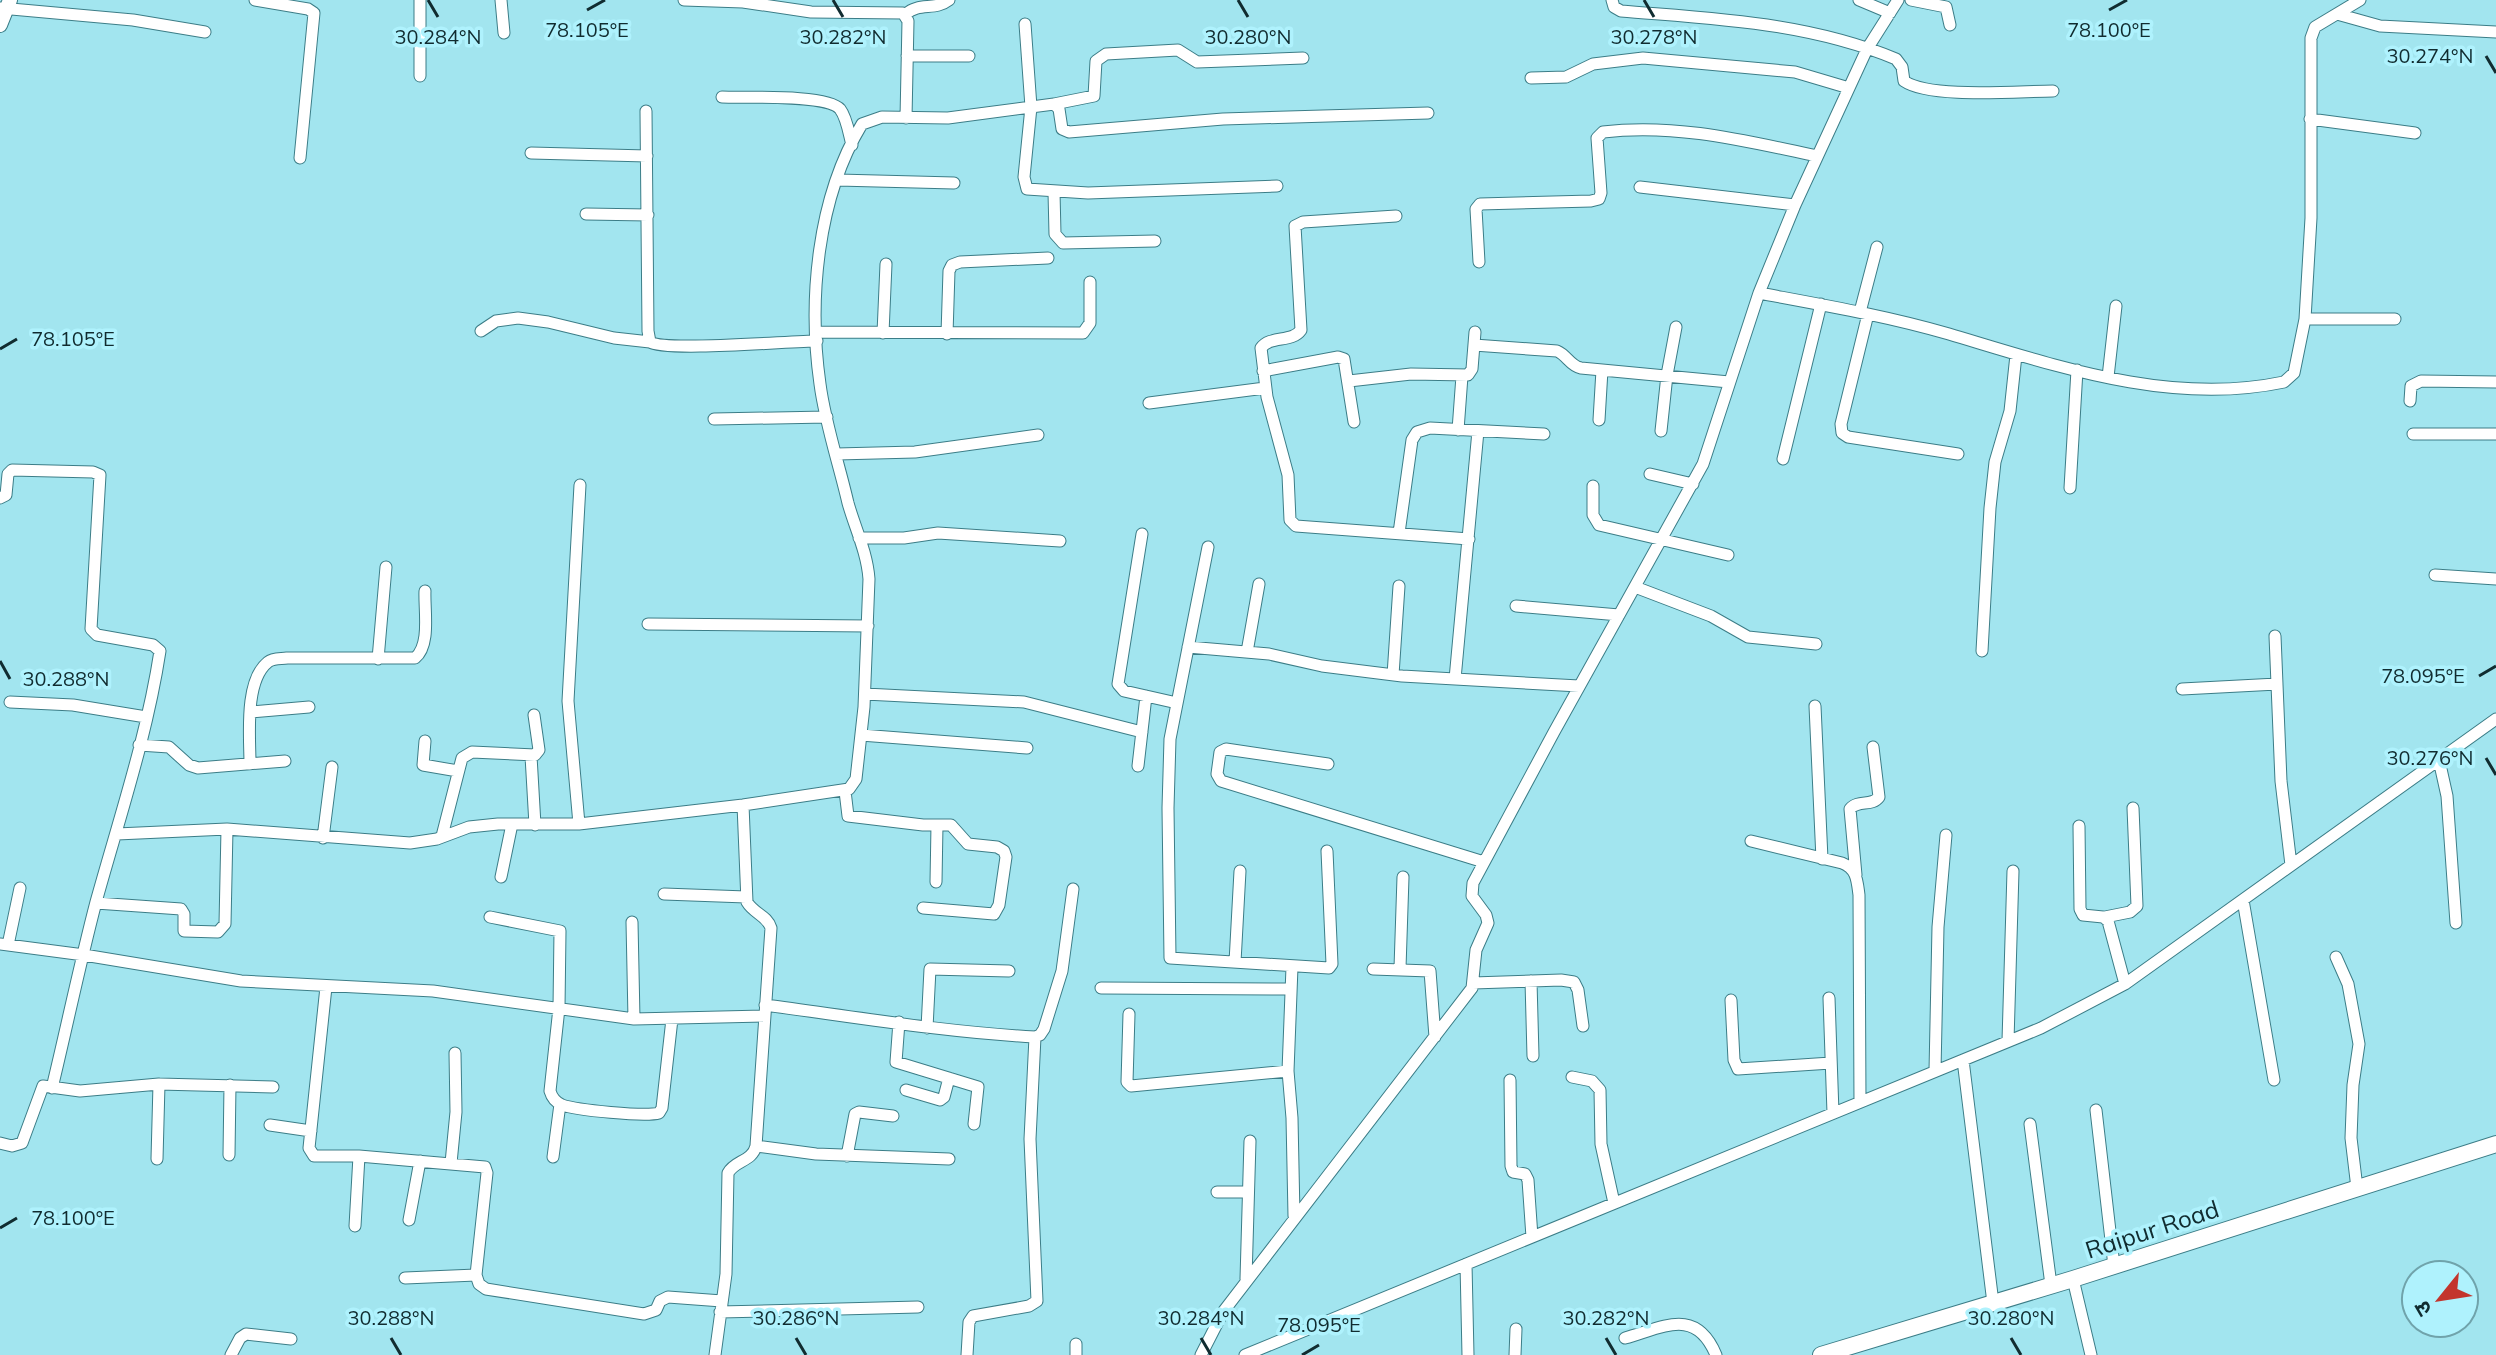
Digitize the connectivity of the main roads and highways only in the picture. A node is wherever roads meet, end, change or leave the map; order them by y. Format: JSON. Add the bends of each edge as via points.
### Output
{"nodes":[{"id":1,"x":2496,"y":1144,"type":"edge"},
{"id":2,"x":1821,"y":1355,"type":"edge"}],
"edges":[{"from":1,"to":2,"type":"main road","name":"Raipur Road"}]}
